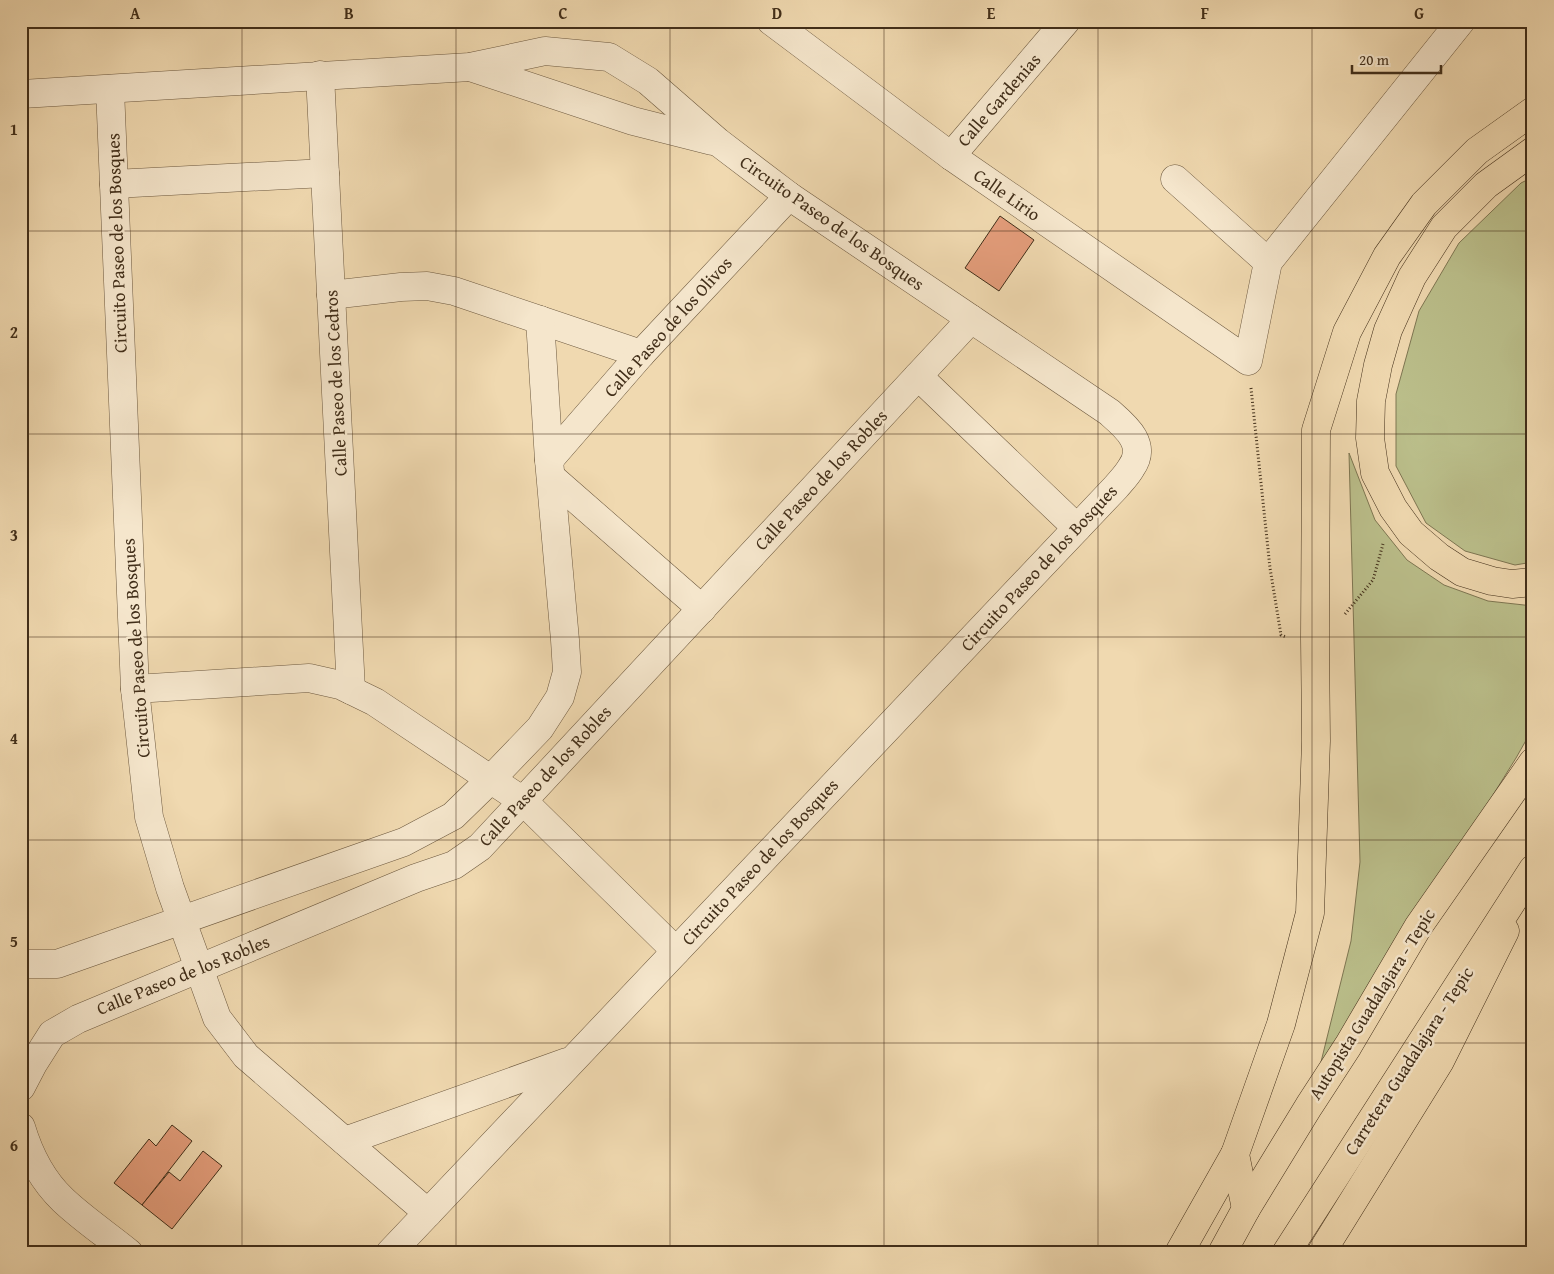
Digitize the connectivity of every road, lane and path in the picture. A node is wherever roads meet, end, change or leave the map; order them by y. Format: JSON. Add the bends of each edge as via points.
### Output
{"nodes":[{"id":1,"x":771,"y":21,"type":"edge"},
{"id":2,"x":1066,"y":21,"type":"edge"},
{"id":3,"x":1461,"y":21,"type":"edge"},
{"id":4,"x":470,"y":67,"type":"junction"},
{"id":5,"x":320,"y":75,"type":"junction"},
{"id":6,"x":110,"y":88,"type":"junction"},
{"id":7,"x":22,"y":94,"type":"edge"},
{"id":8,"x":1533,"y":111,"type":"edge"},
{"id":9,"x":718,"y":142,"type":"junction"},
{"id":10,"x":1533,"y":151,"type":"edge"},
{"id":11,"x":951,"y":156,"type":"junction"},
{"id":12,"x":325,"y":173,"type":"junction"},
{"id":13,"x":1175,"y":179,"type":"dead end"},
{"id":14,"x":114,"y":184,"type":"junction"},
{"id":15,"x":789,"y":196,"type":"junction"},
{"id":16,"x":1268,"y":262,"type":"junction"},
{"id":17,"x":331,"y":295,"type":"junction"},
{"id":18,"x":971,"y":319,"type":"junction"},
{"id":19,"x":540,"y":320,"type":"junction"},
{"id":20,"x":641,"y":354,"type":"junction"},
{"id":21,"x":1248,"y":362,"type":"junction"},
{"id":22,"x":918,"y":376,"type":"junction"},
{"id":23,"x":550,"y":468,"type":"junction"},
{"id":24,"x":1393,"y":508,"type":"junction"},
{"id":25,"x":1077,"y":528,"type":"junction"},
{"id":26,"x":1533,"y":582,"type":"edge"},
{"id":27,"x":702,"y":608,"type":"junction"},
{"id":28,"x":1344,"y":615,"type":"dead end"},
{"id":29,"x":1315,"y":650,"type":"junction"},
{"id":30,"x":135,"y":690,"type":"junction"},
{"id":31,"x":351,"y":690,"type":"junction"},
{"id":32,"x":1533,"y":762,"type":"edge"},
{"id":33,"x":491,"y":779,"type":"junction"},
{"id":34,"x":523,"y":801,"type":"junction"},
{"id":35,"x":1533,"y":869,"type":"edge"},
{"id":36,"x":1533,"y":875,"type":"edge"},
{"id":37,"x":182,"y":920,"type":"junction"},
{"id":38,"x":676,"y":951,"type":"junction"},
{"id":39,"x":21,"y":964,"type":"edge"},
{"id":40,"x":199,"y":968,"type":"junction"},
{"id":41,"x":572,"y":1061,"type":"junction"},
{"id":42,"x":21,"y":1088,"type":"edge"},
{"id":43,"x":22,"y":1137,"type":"edge"},
{"id":44,"x":345,"y":1141,"type":"junction"},
{"id":45,"x":1234,"y":1154,"type":"junction"},
{"id":46,"x":1246,"y":1209,"type":"junction"},
{"id":47,"x":428,"y":1212,"type":"junction"},
{"id":48,"x":129,"y":1253,"type":"edge"},
{"id":49,"x":390,"y":1253,"type":"edge"},
{"id":50,"x":1179,"y":1253,"type":"edge"},
{"id":51,"x":1222,"y":1253,"type":"edge"},
{"id":52,"x":1286,"y":1253,"type":"edge"},
{"id":53,"x":1321,"y":1253,"type":"edge"}],
"edges":[{"from":1,"to":11,"type":"street","name":"Calle Lirio"},
{"from":2,"to":11,"type":"street","name":"Calle Gardenias"},
{"from":3,"to":16,"type":"street"},
{"from":4,"to":5,"type":"street","name":"Circuito Paseo de los Bosques"},
{"from":4,"to":9,"type":"street","name":"Circuito Paseo de los Bosques","via":[[633,121]]},
{"from":4,"to":9,"type":"street","name":"Circuito Paseo de los Bosques","via":[[545,50],[609,57],[648,81]]},
{"from":5,"to":6,"type":"street","name":"Circuito Paseo de los Bosques"},
{"from":5,"to":12,"type":"street","name":"Calle Paseo de los Cedros"},
{"from":6,"to":7,"type":"street","name":"Circuito Paseo de los Bosques"},
{"from":6,"to":14,"type":"street","name":"Circuito Paseo de los Bosques"},
{"from":8,"to":29,"type":"main road","via":[[1478,151],[1424,204],[1387,256],[1347,332],[1316,430]]},
{"from":9,"to":15,"type":"street","name":"Circuito Paseo de los Bosques"},
{"from":10,"to":24,"type":"main road","via":[[1486,185],[1444,227],[1412,277],[1388,330],[1371,401],[1370,438],[1375,473]]},
{"from":11,"to":21,"type":"street","name":"Calle Lirio"},
{"from":12,"to":14,"type":"street"},
{"from":12,"to":17,"type":"street","name":"Calle Paseo de los Cedros"},
{"from":13,"to":16,"type":"street"},
{"from":14,"to":30,"type":"street","name":"Circuito Paseo de los Bosques"},
{"from":15,"to":18,"type":"street","name":"Circuito Paseo de los Bosques"},
{"from":15,"to":20,"type":"street","name":"Calle Paseo de los Olivos"},
{"from":16,"to":21,"type":"street"},
{"from":17,"to":19,"type":"street","via":[[427,286],[454,291]]},
{"from":17,"to":31,"type":"street","name":"Calle Paseo de los Cedros"},
{"from":18,"to":22,"type":"street","name":"Calle Paseo de los Robles"},
{"from":18,"to":25,"type":"street","name":"Circuito Paseo de los Bosques","via":[[1108,412],[1129,429],[1135,439],[1137,448],[1133,467]]},
{"from":19,"to":20,"type":"street"},
{"from":19,"to":23,"type":"street","name":"Calle Paseo de los Robles"},
{"from":20,"to":23,"type":"street","name":"Calle Paseo de los Olivos"},
{"from":21,"to":29,"type":"path","via":[[1270,568],[1281,634]]},
{"from":22,"to":25,"type":"street"},
{"from":22,"to":27,"type":"street","name":"Calle Paseo de los Robles"},
{"from":23,"to":27,"type":"street"},
{"from":23,"to":33,"type":"street","name":"Calle Paseo de los Robles","via":[[566,672],[560,697],[540,728]]},
{"from":24,"to":26,"type":"main road","via":[[1411,533],[1462,572],[1512,584]]},
{"from":24,"to":28,"type":"path","via":[[1373,580]]},
{"from":25,"to":38,"type":"street","name":"Circuito Paseo de los Bosques"},
{"from":27,"to":34,"type":"street","name":"Calle Paseo de los Robles"},
{"from":29,"to":45,"type":"main road","via":[[1316,741],[1310,913],[1281,1024]]},
{"from":30,"to":31,"type":"street","via":[[309,678]]},
{"from":30,"to":37,"type":"street","name":"Circuito Paseo de los Bosques","via":[[148,816]]},
{"from":31,"to":33,"type":"street","via":[[376,702]]},
{"from":32,"to":46,"type":"main road","name":"Autopista Guadalajara - Tepic","via":[[1418,927]]},
{"from":33,"to":34,"type":"street"},
{"from":33,"to":37,"type":"street","name":"Calle Paseo de los Robles","via":[[453,816],[404,842]]},
{"from":34,"to":38,"type":"street"},
{"from":34,"to":40,"type":"street","name":"Calle Paseo de los Robles","via":[[480,847],[454,865]]},
{"from":35,"to":52,"type":"main road","name":"Carretera Guadalajara - Tepic"},
{"from":36,"to":53,"type":"main road","via":[[1440,1061]]},
{"from":37,"to":39,"type":"street","name":"Calle Paseo de los Robles","via":[[57,964]]},
{"from":37,"to":40,"type":"street","name":"Circuito Paseo de los Bosques"},
{"from":38,"to":41,"type":"street","name":"Circuito Paseo de los Bosques"},
{"from":40,"to":42,"type":"street","name":"Calle Paseo de los Robles","via":[[86,1015],[52,1034]]},
{"from":40,"to":44,"type":"street","name":"Circuito Paseo de los Bosques","via":[[218,1018],[246,1056]]},
{"from":41,"to":44,"type":"street","name":"Circuito Paseo de los Bosques"},
{"from":41,"to":47,"type":"street","name":"Circuito Paseo de los Bosques"},
{"from":43,"to":48,"type":"street","via":[[40,1172],[62,1199]]},
{"from":44,"to":47,"type":"street","name":"Circuito Paseo de los Bosques"},
{"from":45,"to":46,"type":"main road"},
{"from":45,"to":50,"type":"main road"},
{"from":46,"to":51,"type":"main road","name":"Autopista Guadalajara - Tepic"},
{"from":47,"to":49,"type":"street","name":"Circuito Paseo de los Bosques"}]}
